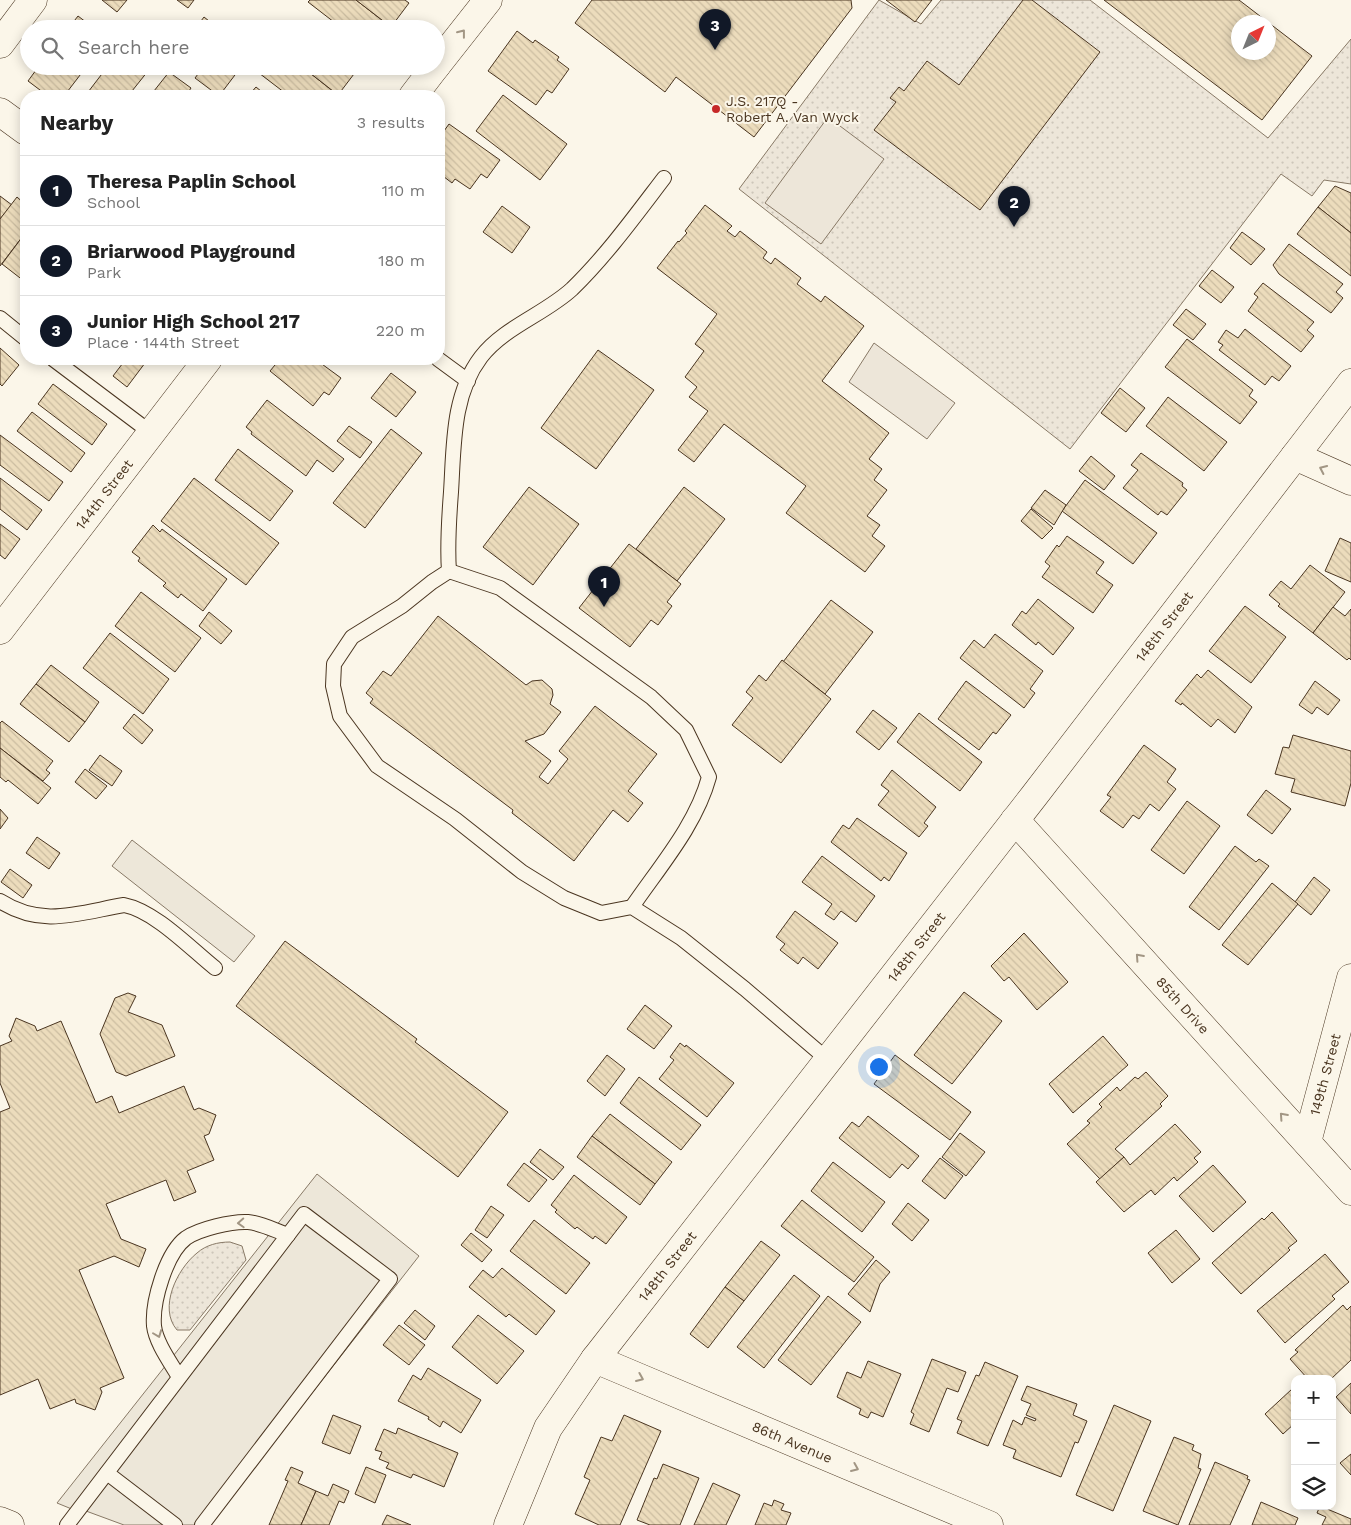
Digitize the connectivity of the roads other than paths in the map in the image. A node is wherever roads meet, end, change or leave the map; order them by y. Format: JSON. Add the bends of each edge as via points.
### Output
{"nodes":[{"id":1,"x":33,"y":0,"type":"edge"},
{"id":2,"x":488,"y":0,"type":"edge"},
{"id":3,"x":0,"y":44,"type":"edge"},
{"id":4,"x":445,"y":55,"type":"edge"},
{"id":5,"x":429,"y":75,"type":"edge"},
{"id":6,"x":418,"y":90,"type":"edge"},
{"id":7,"x":0,"y":112,"type":"edge"},
{"id":8,"x":20,"y":127,"type":"edge"},
{"id":9,"x":664,"y":178,"type":"dead end"},
{"id":10,"x":0,"y":318,"type":"edge"},
{"id":11,"x":20,"y":334,"type":"edge"},
{"id":12,"x":445,"y":364,"type":"edge"},
{"id":13,"x":61,"y":365,"type":"edge"},
{"id":14,"x":203,"y":365,"type":"edge"},
{"id":15,"x":468,"y":382,"type":"junction"},
{"id":16,"x":1351,"y":383,"type":"edge"},
{"id":17,"x":150,"y":432,"type":"junction"},
{"id":18,"x":1295,"y":456,"type":"junction"},
{"id":19,"x":1351,"y":481,"type":"edge"},
{"id":20,"x":449,"y":571,"type":"junction"},
{"id":21,"x":0,"y":630,"type":"edge"},
{"id":22,"x":1015,"y":820,"type":"junction"},
{"id":23,"x":0,"y":901,"type":"edge"},
{"id":24,"x":632,"y":907,"type":"junction"},
{"id":25,"x":215,"y":968,"type":"dead end"},
{"id":26,"x":1351,"y":978,"type":"edge"},
{"id":27,"x":828,"y":1060,"type":"junction"},
{"id":28,"x":1307,"y":1142,"type":"junction"},
{"id":29,"x":1351,"y":1191,"type":"edge"},
{"id":30,"x":288,"y":1235,"type":"junction"},
{"id":31,"x":595,"y":1359,"type":"junction"},
{"id":32,"x":179,"y":1378,"type":"junction"},
{"id":33,"x":107,"y":1473,"type":"junction"},
{"id":34,"x":0,"y":1521,"type":"edge"},
{"id":35,"x":10,"y":1525,"type":"edge"},
{"id":36,"x":66,"y":1525,"type":"edge"},
{"id":37,"x":175,"y":1525,"type":"edge"},
{"id":38,"x":202,"y":1525,"type":"edge"},
{"id":39,"x":508,"y":1525,"type":"edge"},
{"id":40,"x":989,"y":1525,"type":"edge"}],
"edges":[{"from":1,"to":3,"type":"street"},
{"from":4,"to":2,"type":"street","one_way":true},
{"from":5,"to":6,"type":"street"},
{"from":7,"to":8,"type":"street"},
{"from":9,"to":15,"type":"lane","via":[[570,290],[489,350]]},
{"from":10,"to":11,"type":"lane"},
{"from":12,"to":15,"type":"lane"},
{"from":13,"to":17,"type":"lane"},
{"from":14,"to":17,"type":"street","name":"144th Street"},
{"from":15,"to":20,"type":"lane","via":[[453,439]]},
{"from":16,"to":18,"type":"street","name":"148th Street"},
{"from":17,"to":21,"type":"street","name":"144th Street"},
{"from":19,"to":18,"type":"street","one_way":true},
{"from":18,"to":22,"type":"street","name":"148th Street"},
{"from":20,"to":24,"type":"lane","via":[[500,588],[651,697],[686,730],[709,777],[704,796],[685,830]]},
{"from":20,"to":24,"type":"lane","via":[[352,637],[334,664],[333,686],[340,716],[377,766],[455,819],[522,872],[564,898],[601,913]]},
{"from":22,"to":27,"type":"street","name":"148th Street"},
{"from":28,"to":22,"type":"street","name":"85th Drive","one_way":true},
{"from":23,"to":25,"type":"lane","via":[[26,914],[42,917],[60,917],[124,905],[134,907]]},
{"from":24,"to":27,"type":"lane","via":[[681,938]]},
{"from":26,"to":28,"type":"street","name":"149th Street"},
{"from":27,"to":31,"type":"street","name":"148th Street"},
{"from":28,"to":29,"type":"street","name":"85th Drive"},
{"from":30,"to":32,"type":"lane"},
{"from":30,"to":32,"type":"lane","one_way":true,"via":[[249,1222],[219,1225],[185,1238],[170,1258],[159,1284],[154,1326]]},
{"from":30,"to":38,"type":"lane","via":[[304,1214],[390,1279]]},
{"from":31,"to":39,"type":"street","name":"148th Street","via":[[548,1428]]},
{"from":31,"to":40,"type":"street","name":"86th Avenue","one_way":true},
{"from":32,"to":33,"type":"lane"},
{"from":33,"to":36,"type":"lane"},
{"from":33,"to":37,"type":"lane"},
{"from":34,"to":35,"type":"street"}]}
